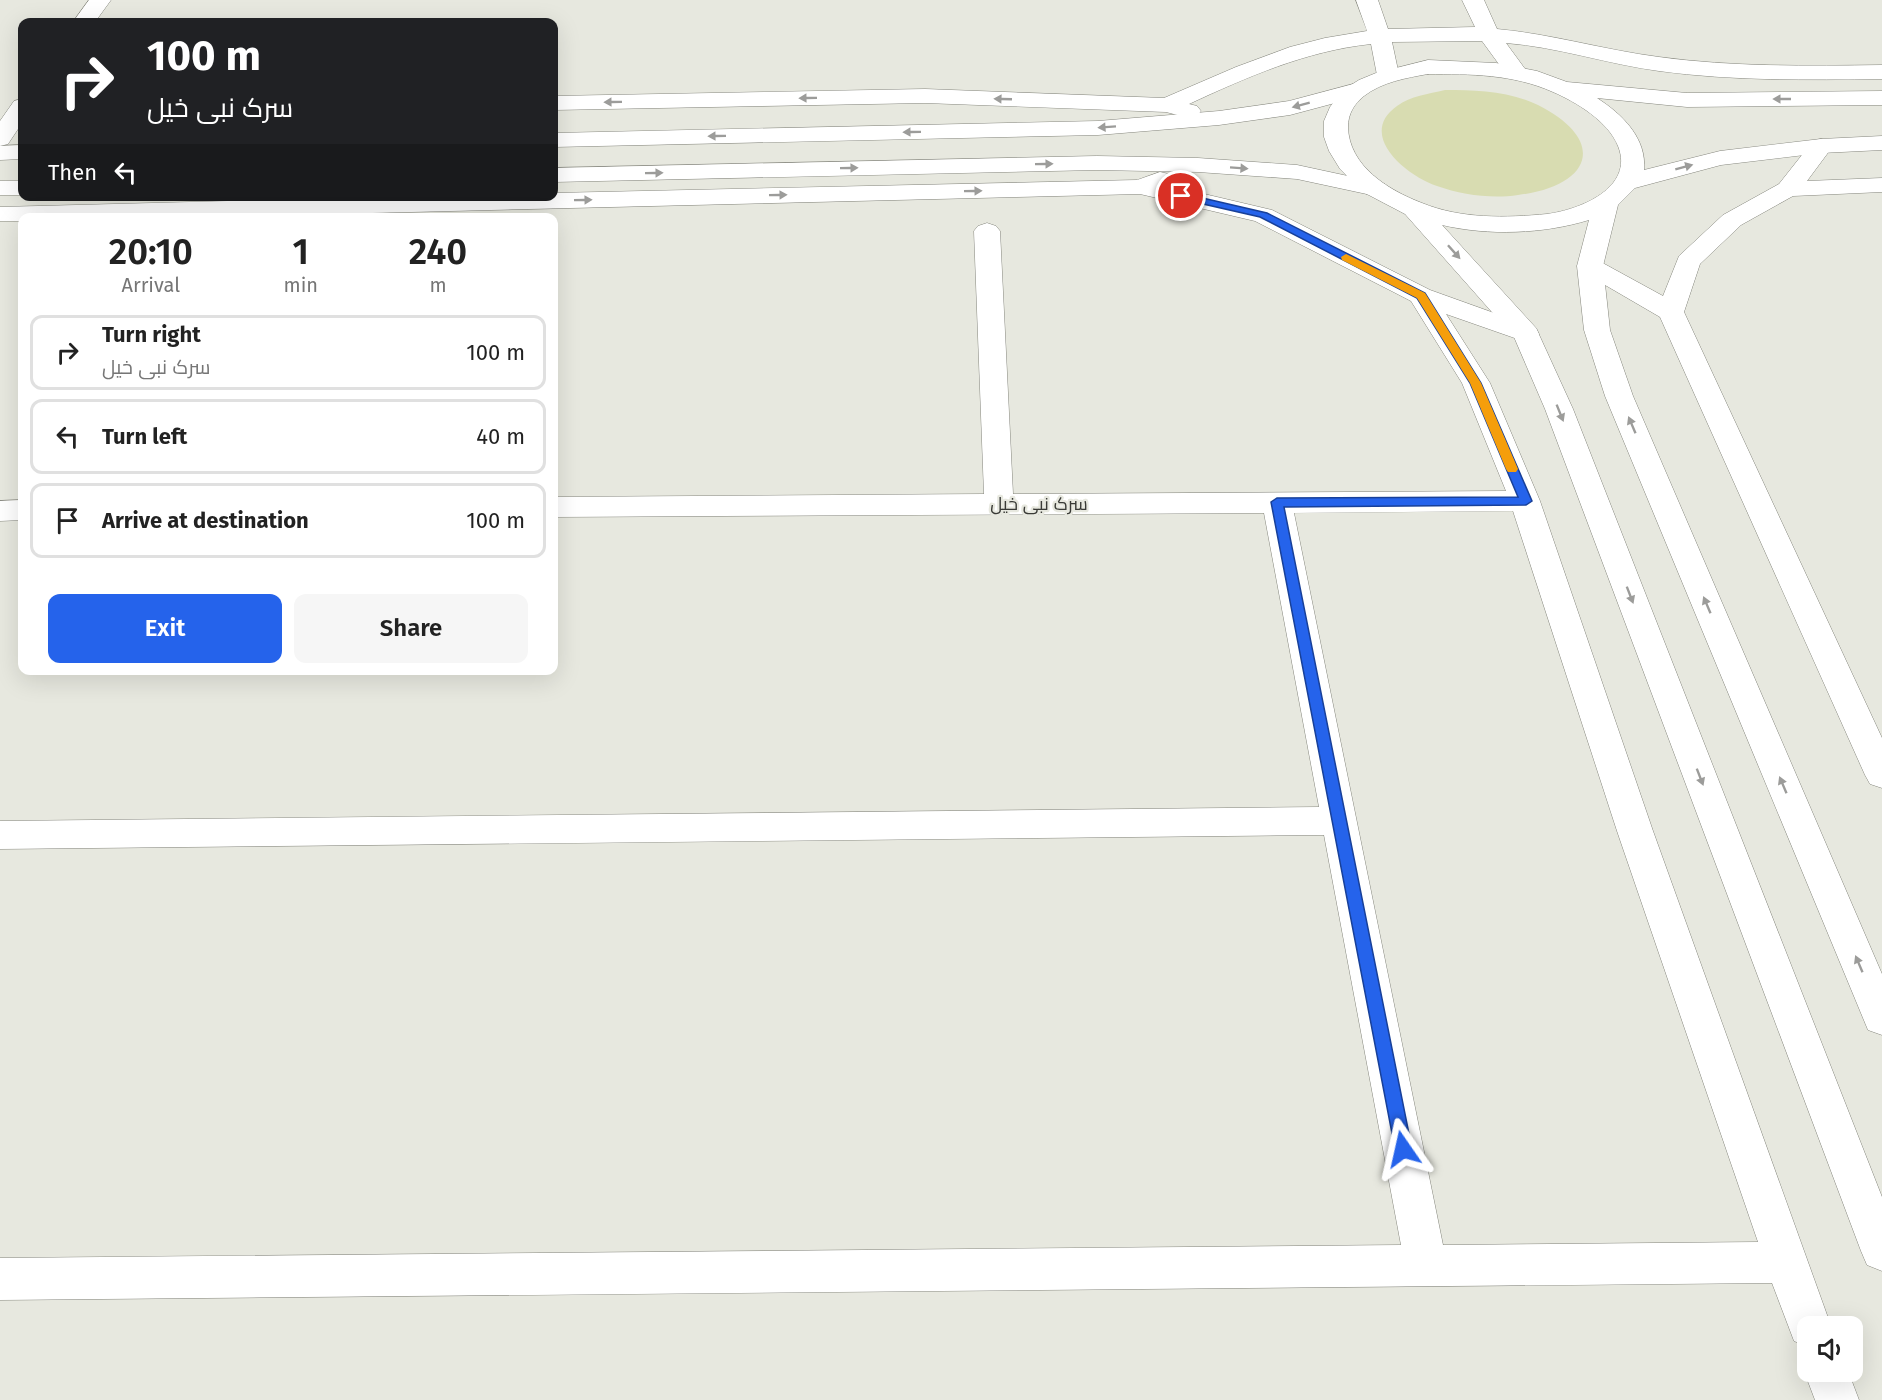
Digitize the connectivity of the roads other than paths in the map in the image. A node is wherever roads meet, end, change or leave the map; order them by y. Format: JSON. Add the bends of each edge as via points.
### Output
{"nodes":[{"id":1,"x":100,"y":0,"type":"edge"},
{"id":2,"x":1367,"y":0,"type":"edge"},
{"id":3,"x":1473,"y":0,"type":"edge"},
{"id":4,"x":87,"y":18,"type":"edge"},
{"id":5,"x":1489,"y":35,"type":"junction"},
{"id":6,"x":1380,"y":36,"type":"junction"},
{"id":7,"x":1882,"y":72,"type":"edge"},
{"id":8,"x":1517,"y":73,"type":"junction"},
{"id":9,"x":1814,"y":73,"type":"junction"},
{"id":10,"x":1388,"y":75,"type":"junction"},
{"id":11,"x":1561,"y":87,"type":"junction"},
{"id":12,"x":1357,"y":90,"type":"junction"},
{"id":13,"x":1882,"y":98,"type":"edge"},
{"id":14,"x":1832,"y":99,"type":"junction"},
{"id":15,"x":558,"y":103,"type":"edge"},
{"id":16,"x":1167,"y":105,"type":"junction"},
{"id":17,"x":15,"y":113,"type":"edge"},
{"id":18,"x":1220,"y":118,"type":"junction"},
{"id":19,"x":0,"y":139,"type":"edge"},
{"id":20,"x":558,"y":140,"type":"edge"},
{"id":21,"x":1882,"y":143,"type":"edge"},
{"id":22,"x":1821,"y":146,"type":"junction"},
{"id":23,"x":18,"y":152,"type":"edge"},
{"id":24,"x":0,"y":153,"type":"edge"},
{"id":25,"x":1198,"y":165,"type":"junction"},
{"id":26,"x":558,"y":175,"type":"edge"},
{"id":27,"x":1882,"y":185,"type":"edge"},
{"id":28,"x":1140,"y":187,"type":"junction"},
{"id":29,"x":0,"y":188,"type":"edge"},
{"id":30,"x":18,"y":188,"type":"edge"},
{"id":31,"x":1376,"y":189,"type":"junction"},
{"id":32,"x":1788,"y":189,"type":"junction"},
{"id":33,"x":1617,"y":193,"type":"junction"},
{"id":34,"x":549,"y":201,"type":"edge"},
{"id":35,"x":558,"y":201,"type":"edge"},
{"id":36,"x":1414,"y":209,"type":"junction"},
{"id":37,"x":42,"y":213,"type":"edge"},
{"id":38,"x":0,"y":214,"type":"edge"},
{"id":39,"x":18,"y":214,"type":"edge"},
{"id":40,"x":987,"y":231,"type":"dead end"},
{"id":41,"x":1590,"y":266,"type":"junction"},
{"id":42,"x":1421,"y":296,"type":"junction"},
{"id":43,"x":1671,"y":312,"type":"junction"},
{"id":44,"x":1526,"y":334,"type":"junction"},
{"id":45,"x":1526,"y":501,"type":"junction"},
{"id":46,"x":1277,"y":502,"type":"junction"},
{"id":47,"x":999,"y":504,"type":"junction"},
{"id":48,"x":558,"y":507,"type":"edge"},
{"id":49,"x":18,"y":510,"type":"edge"},
{"id":50,"x":0,"y":511,"type":"edge"},
{"id":51,"x":1882,"y":775,"type":"edge"},
{"id":52,"x":1340,"y":821,"type":"junction"},
{"id":53,"x":0,"y":835,"type":"edge"},
{"id":54,"x":1882,"y":1018,"type":"edge"},
{"id":55,"x":1882,"y":1251,"type":"edge"},
{"id":56,"x":1785,"y":1262,"type":"junction"},
{"id":57,"x":1426,"y":1267,"type":"junction"},
{"id":58,"x":0,"y":1279,"type":"edge"},
{"id":59,"x":1805,"y":1316,"type":"edge"},
{"id":60,"x":1830,"y":1382,"type":"edge"},
{"id":61,"x":1837,"y":1400,"type":"edge"}],
"edges":[{"from":1,"to":4,"type":"main road"},
{"from":2,"to":6,"type":"main road"},
{"from":3,"to":5,"type":"main road"},
{"from":5,"to":6,"type":"main road"},
{"from":5,"to":8,"type":"main road"},
{"from":5,"to":9,"type":"main road","via":[[1532,39],[1671,66]]},
{"from":6,"to":10,"type":"main road"},
{"from":6,"to":16,"type":"main road","via":[[1316,46],[1232,76]]},
{"from":7,"to":9,"type":"main road"},
{"from":8,"to":10,"type":"main road","via":[[1428,67]]},
{"from":8,"to":11,"type":"main road"},
{"from":9,"to":14,"type":"main road"},
{"from":10,"to":12,"type":"main road"},
{"from":14,"to":11,"type":"main road","one_way":true,"via":[[1687,100]]},
{"from":11,"to":33,"type":"main road","via":[[1597,107],[1622,130],[1633,157]]},
{"from":12,"to":18,"type":"main road","one_way":true,"via":[[1290,108]]},
{"from":12,"to":31,"type":"main road","via":[[1338,111],[1334,137],[1347,164]]},
{"from":13,"to":14,"type":"main road"},
{"from":16,"to":15,"type":"main road","one_way":true,"via":[[925,96]]},
{"from":16,"to":18,"type":"main road"},
{"from":17,"to":19,"type":"main road"},
{"from":18,"to":20,"type":"main road","one_way":true,"via":[[1098,128]]},
{"from":21,"to":22,"type":"main road"},
{"from":22,"to":32,"type":"main road"},
{"from":33,"to":22,"type":"main road","one_way":true,"via":[[1720,158]]},
{"from":23,"to":24,"type":"main road"},
{"from":26,"to":25,"type":"main road","one_way":true,"via":[[1097,163]]},
{"from":25,"to":28,"type":"main road"},
{"from":25,"to":31,"type":"main road","one_way":true,"via":[[1297,172]]},
{"from":27,"to":32,"type":"main road"},
{"from":35,"to":28,"type":"main road","one_way":true},
{"from":28,"to":42,"type":"main road","via":[[1263,215]]},
{"from":29,"to":30,"type":"main road"},
{"from":31,"to":36,"type":"main road"},
{"from":32,"to":43,"type":"main road","via":[[1732,220],[1688,261]]},
{"from":33,"to":36,"type":"main road","via":[[1568,219],[1520,225],[1466,221]]},
{"from":33,"to":41,"type":"main road"},
{"from":37,"to":34,"type":"main road","one_way":true},
{"from":36,"to":44,"type":"main road","one_way":true},
{"from":38,"to":39,"type":"main road","one_way":true},
{"from":40,"to":47,"type":"main road"},
{"from":41,"to":43,"type":"main road"},
{"from":54,"to":41,"type":"main road","one_way":true,"via":[[1619,396],[1597,330]]},
{"from":42,"to":44,"type":"main road"},
{"from":42,"to":45,"type":"main road","via":[[1476,383]]},
{"from":43,"to":51,"type":"main road"},
{"from":44,"to":55,"type":"main road","one_way":true,"via":[[1559,409]]},
{"from":45,"to":46,"type":"main road","name":"سرک نبی خیل"},
{"from":45,"to":56,"type":"main road","via":[[1631,819]]},
{"from":46,"to":47,"type":"main road","name":"سرک نبی خیل"},
{"from":46,"to":52,"type":"main road"},
{"from":47,"to":48,"type":"main road","name":"سرک نبی خیل"},
{"from":49,"to":50,"type":"main road"},
{"from":52,"to":53,"type":"main road"},
{"from":52,"to":57,"type":"main road"},
{"from":56,"to":57,"type":"main road"},
{"from":56,"to":59,"type":"main road"},
{"from":57,"to":58,"type":"main road"},
{"from":60,"to":61,"type":"main road"}]}
